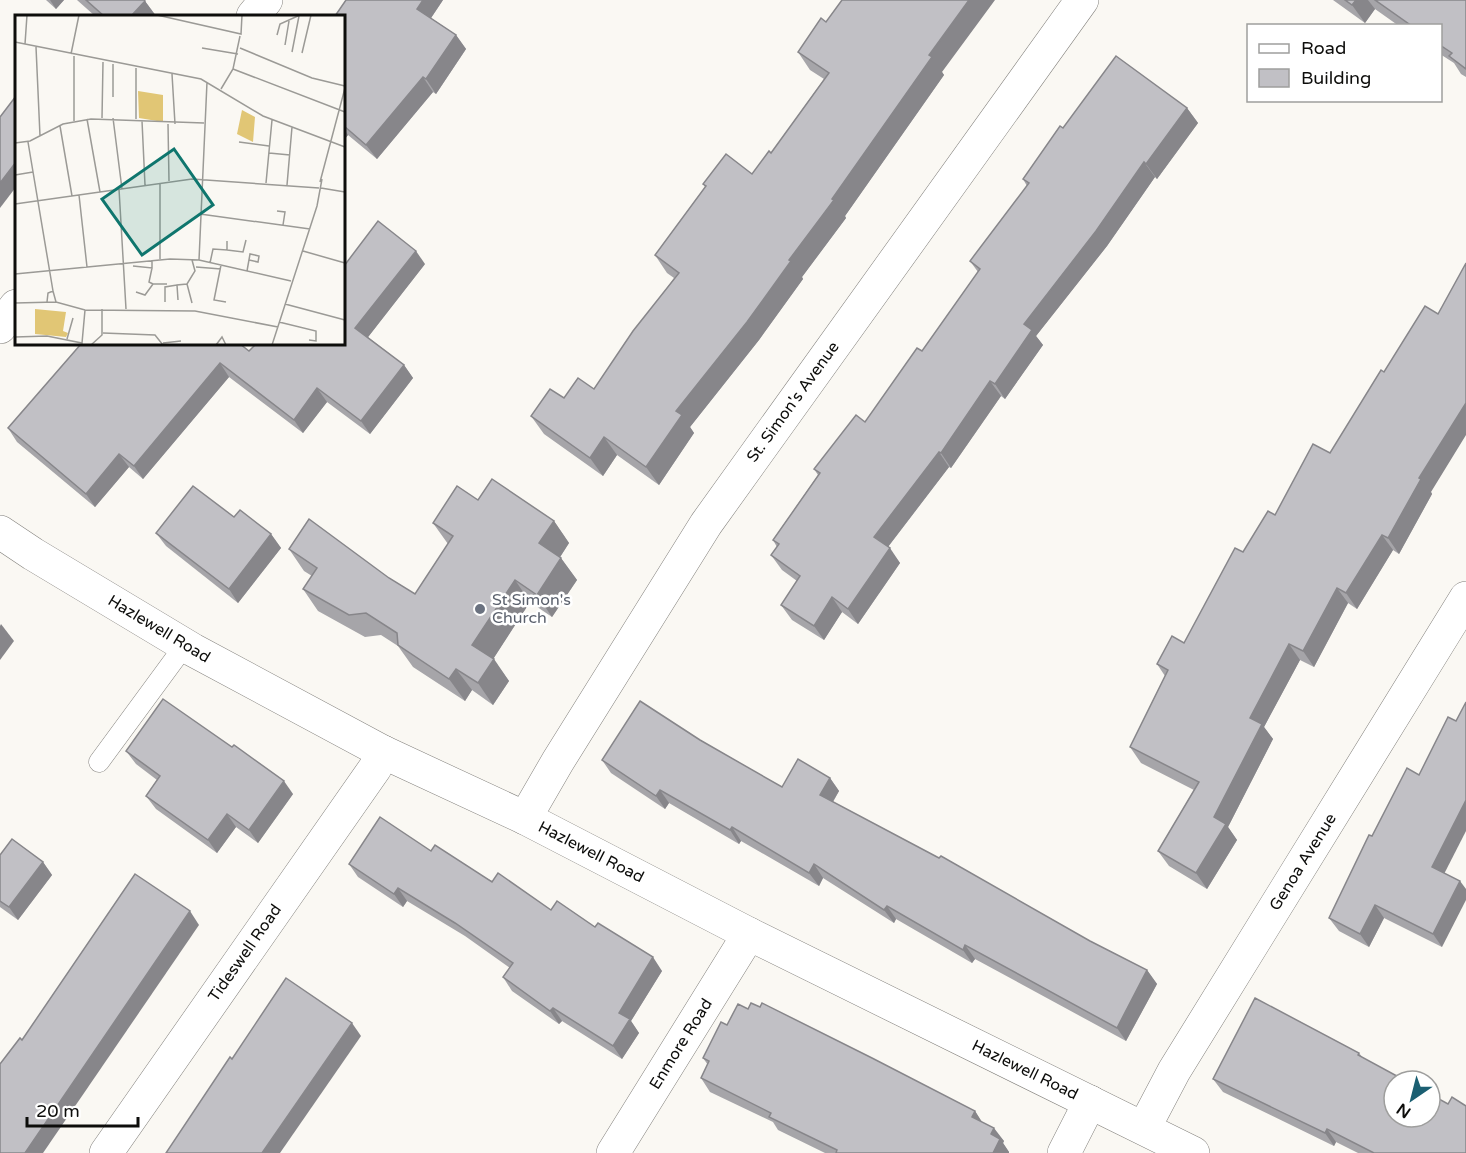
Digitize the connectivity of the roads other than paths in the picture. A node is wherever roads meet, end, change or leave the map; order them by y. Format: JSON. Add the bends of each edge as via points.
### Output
{"nodes":[{"id":1,"x":266,"y":0,"type":"edge"},
{"id":2,"x":1082,"y":0,"type":"edge"},
{"id":3,"x":254,"y":15,"type":"edge"},
{"id":4,"x":15,"y":307,"type":"edge"},
{"id":5,"x":0,"y":327,"type":"edge"},
{"id":6,"x":0,"y":532,"type":"edge"},
{"id":7,"x":1466,"y":598,"type":"edge"},
{"id":8,"x":185,"y":645,"type":"junction"},
{"id":9,"x":384,"y":752,"type":"junction"},
{"id":10,"x":99,"y":762,"type":"dead end"},
{"id":11,"x":525,"y":818,"type":"junction"},
{"id":12,"x":749,"y":934,"type":"junction"},
{"id":13,"x":1090,"y":1102,"type":"junction"},
{"id":14,"x":1144,"y":1128,"type":"junction"},
{"id":15,"x":106,"y":1153,"type":"edge"},
{"id":16,"x":613,"y":1153,"type":"edge"},
{"id":17,"x":1064,"y":1153,"type":"edge"},
{"id":18,"x":1193,"y":1153,"type":"edge"}],
"edges":[{"from":1,"to":3,"type":"street"},
{"from":2,"to":11,"type":"street","name":"St. Simon's Avenue","via":[[706,524]]},
{"from":4,"to":5,"type":"street"},
{"from":6,"to":8,"type":"street","name":"Hazlewell Road"},
{"from":7,"to":14,"type":"street","name":"Genoa Avenue","via":[[1174,1071]]},
{"from":8,"to":9,"type":"street","name":"Hazlewell Road"},
{"from":8,"to":10,"type":"lane"},
{"from":9,"to":11,"type":"street","name":"Hazlewell Road"},
{"from":9,"to":15,"type":"street","name":"Tideswell Road"},
{"from":11,"to":12,"type":"street","name":"Hazlewell Road"},
{"from":12,"to":13,"type":"street","name":"Hazlewell Road"},
{"from":12,"to":16,"type":"street","name":"Enmore Road"},
{"from":13,"to":14,"type":"street","name":"Hazlewell Road"},
{"from":13,"to":17,"type":"street"},
{"from":14,"to":18,"type":"street","name":"Hazlewell Road"}]}
